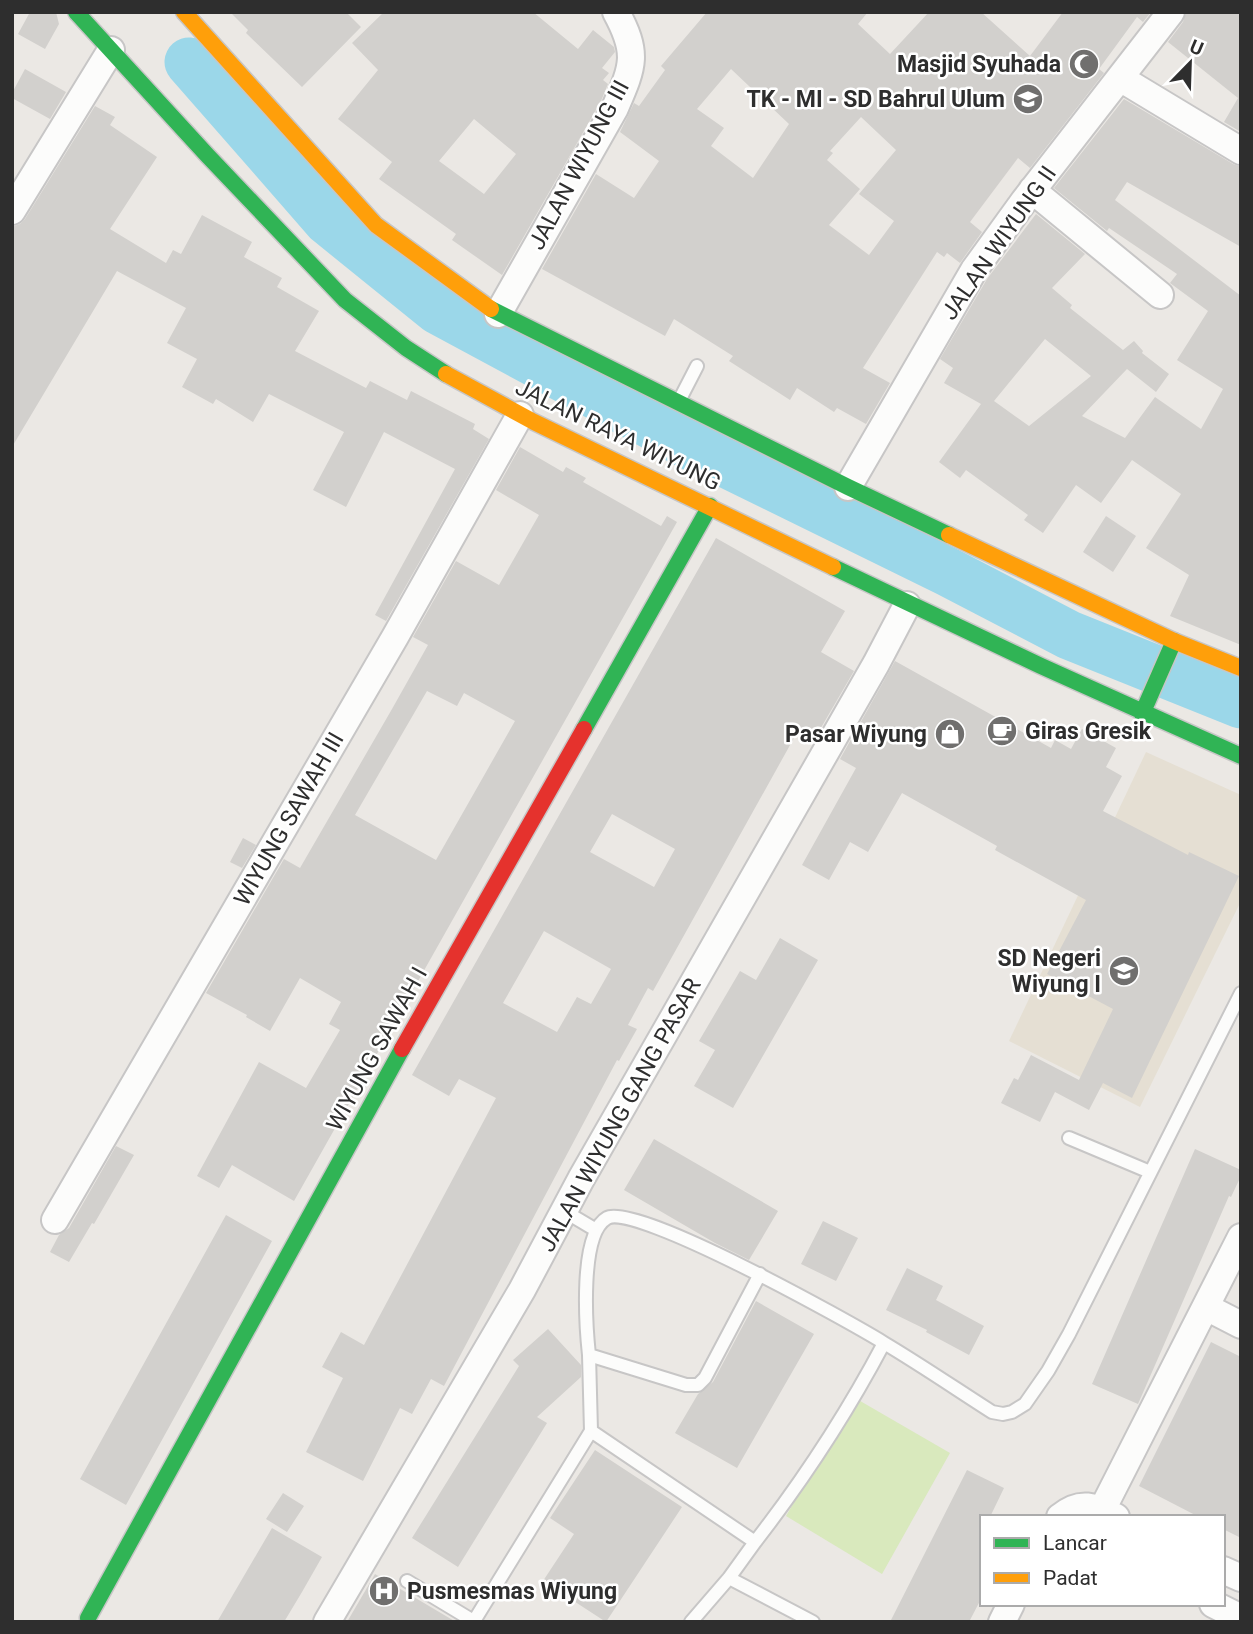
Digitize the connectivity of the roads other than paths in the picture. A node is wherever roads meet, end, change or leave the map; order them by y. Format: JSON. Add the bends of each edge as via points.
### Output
{"nodes":[{"id":1,"x":76,"y":12,"type":"edge"},
{"id":2,"x":184,"y":12,"type":"edge"},
{"id":3,"x":616,"y":12,"type":"edge"},
{"id":4,"x":1171,"y":12,"type":"edge"},
{"id":5,"x":111,"y":50,"type":"junction"},
{"id":6,"x":1121,"y":78,"type":"junction"},
{"id":7,"x":1241,"y":151,"type":"edge"},
{"id":8,"x":1032,"y":190,"type":"junction"},
{"id":9,"x":12,"y":211,"type":"edge"},
{"id":10,"x":1160,"y":295,"type":"dead end"},
{"id":11,"x":498,"y":314,"type":"junction"},
{"id":12,"x":697,"y":366,"type":"dead end"},
{"id":13,"x":678,"y":403,"type":"junction"},
{"id":14,"x":520,"y":415,"type":"junction"},
{"id":15,"x":848,"y":487,"type":"junction"},
{"id":16,"x":709,"y":506,"type":"junction"},
{"id":17,"x":907,"y":605,"type":"junction"},
{"id":18,"x":1174,"y":641,"type":"junction"},
{"id":19,"x":1241,"y":668,"type":"edge"},
{"id":20,"x":1145,"y":707,"type":"junction"},
{"id":21,"x":1241,"y":755,"type":"edge"},
{"id":22,"x":1241,"y":993,"type":"edge"},
{"id":23,"x":1069,"y":1138,"type":"dead end"},
{"id":24,"x":1150,"y":1172,"type":"junction"},
{"id":25,"x":564,"y":1211,"type":"junction"},
{"id":26,"x":55,"y":1220,"type":"dead end"},
{"id":27,"x":596,"y":1230,"type":"junction"},
{"id":28,"x":1241,"y":1237,"type":"edge"},
{"id":29,"x":760,"y":1274,"type":"junction"},
{"id":30,"x":1206,"y":1307,"type":"junction"},
{"id":31,"x":1241,"y":1325,"type":"edge"},
{"id":32,"x":884,"y":1343,"type":"junction"},
{"id":33,"x":589,"y":1355,"type":"junction"},
{"id":34,"x":591,"y":1432,"type":"junction"},
{"id":35,"x":1109,"y":1513,"type":"edge"},
{"id":36,"x":1062,"y":1515,"type":"edge"},
{"id":37,"x":755,"y":1542,"type":"junction"},
{"id":38,"x":1225,"y":1571,"type":"edge"},
{"id":39,"x":729,"y":1578,"type":"junction"},
{"id":40,"x":1241,"y":1578,"type":"edge"},
{"id":41,"x":407,"y":1581,"type":"dead end"},
{"id":42,"x":1010,"y":1606,"type":"edge"},
{"id":43,"x":1217,"y":1606,"type":"edge"},
{"id":44,"x":88,"y":1618,"type":"dead end"},
{"id":45,"x":1241,"y":1618,"type":"edge"},
{"id":46,"x":475,"y":1621,"type":"edge"},
{"id":47,"x":327,"y":1622,"type":"edge"},
{"id":48,"x":691,"y":1622,"type":"edge"},
{"id":49,"x":813,"y":1622,"type":"edge"},
{"id":50,"x":1002,"y":1622,"type":"edge"}],
"edges":[{"from":1,"to":5,"type":"main road","name":"JALAN RAYA WIYUNG"},
{"from":2,"to":11,"type":"main road","via":[[376,225]]},
{"from":3,"to":11,"type":"street","name":"JALAN WIYUNG III","via":[[633,51],[627,79]]},
{"from":4,"to":6,"type":"street","name":"JALAN WIYUNG II"},
{"from":5,"to":9,"type":"street"},
{"from":5,"to":14,"type":"main road","name":"JALAN RAYA WIYUNG","via":[[252,204],[362,315],[404,348]]},
{"from":6,"to":7,"type":"street"},
{"from":6,"to":8,"type":"street","name":"JALAN WIYUNG II"},
{"from":8,"to":10,"type":"street"},
{"from":8,"to":15,"type":"street","name":"JALAN WIYUNG II","via":[[974,270]]},
{"from":11,"to":13,"type":"main road"},
{"from":12,"to":13,"type":"lane"},
{"from":13,"to":15,"type":"main road"},
{"from":14,"to":16,"type":"main road","name":"JALAN RAYA WIYUNG"},
{"from":14,"to":26,"type":"street","name":"WIYUNG SAWAH III"},
{"from":15,"to":18,"type":"main road"},
{"from":16,"to":17,"type":"main road","name":"JALAN RAYA WIYUNG"},
{"from":16,"to":44,"type":"main road","name":"WIYUNG SAWAH I"},
{"from":17,"to":20,"type":"main road","name":"JALAN RAYA WIYUNG"},
{"from":17,"to":25,"type":"street","name":"JALAN WIYUNG GANG PASAR"},
{"from":18,"to":19,"type":"main road"},
{"from":18,"to":20,"type":"main road"},
{"from":20,"to":21,"type":"main road","name":"JALAN RAYA WIYUNG"},
{"from":22,"to":24,"type":"lane"},
{"from":23,"to":24,"type":"lane"},
{"from":24,"to":32,"type":"lane","via":[[1069,1334],[1025,1404],[1012,1412],[992,1412]]},
{"from":25,"to":27,"type":"lane"},
{"from":25,"to":47,"type":"street","name":"JALAN WIYUNG GANG PASAR"},
{"from":27,"to":29,"type":"lane","via":[[607,1217],[641,1221]]},
{"from":27,"to":33,"type":"lane","via":[[585,1307]]},
{"from":28,"to":30,"type":"street"},
{"from":29,"to":32,"type":"lane"},
{"from":29,"to":33,"type":"lane","via":[[698,1385]]},
{"from":30,"to":31,"type":"street"},
{"from":30,"to":35,"type":"street"},
{"from":32,"to":37,"type":"lane","via":[[794,1491]]},
{"from":33,"to":34,"type":"lane"},
{"from":34,"to":37,"type":"lane"},
{"from":34,"to":46,"type":"lane"},
{"from":35,"to":36,"type":"street","via":[[1084,1505]]},
{"from":37,"to":39,"type":"lane"},
{"from":38,"to":40,"type":"street"},
{"from":39,"to":48,"type":"lane"},
{"from":39,"to":49,"type":"lane"},
{"from":41,"to":46,"type":"lane"},
{"from":42,"to":50,"type":"street"},
{"from":43,"to":45,"type":"street"}]}
